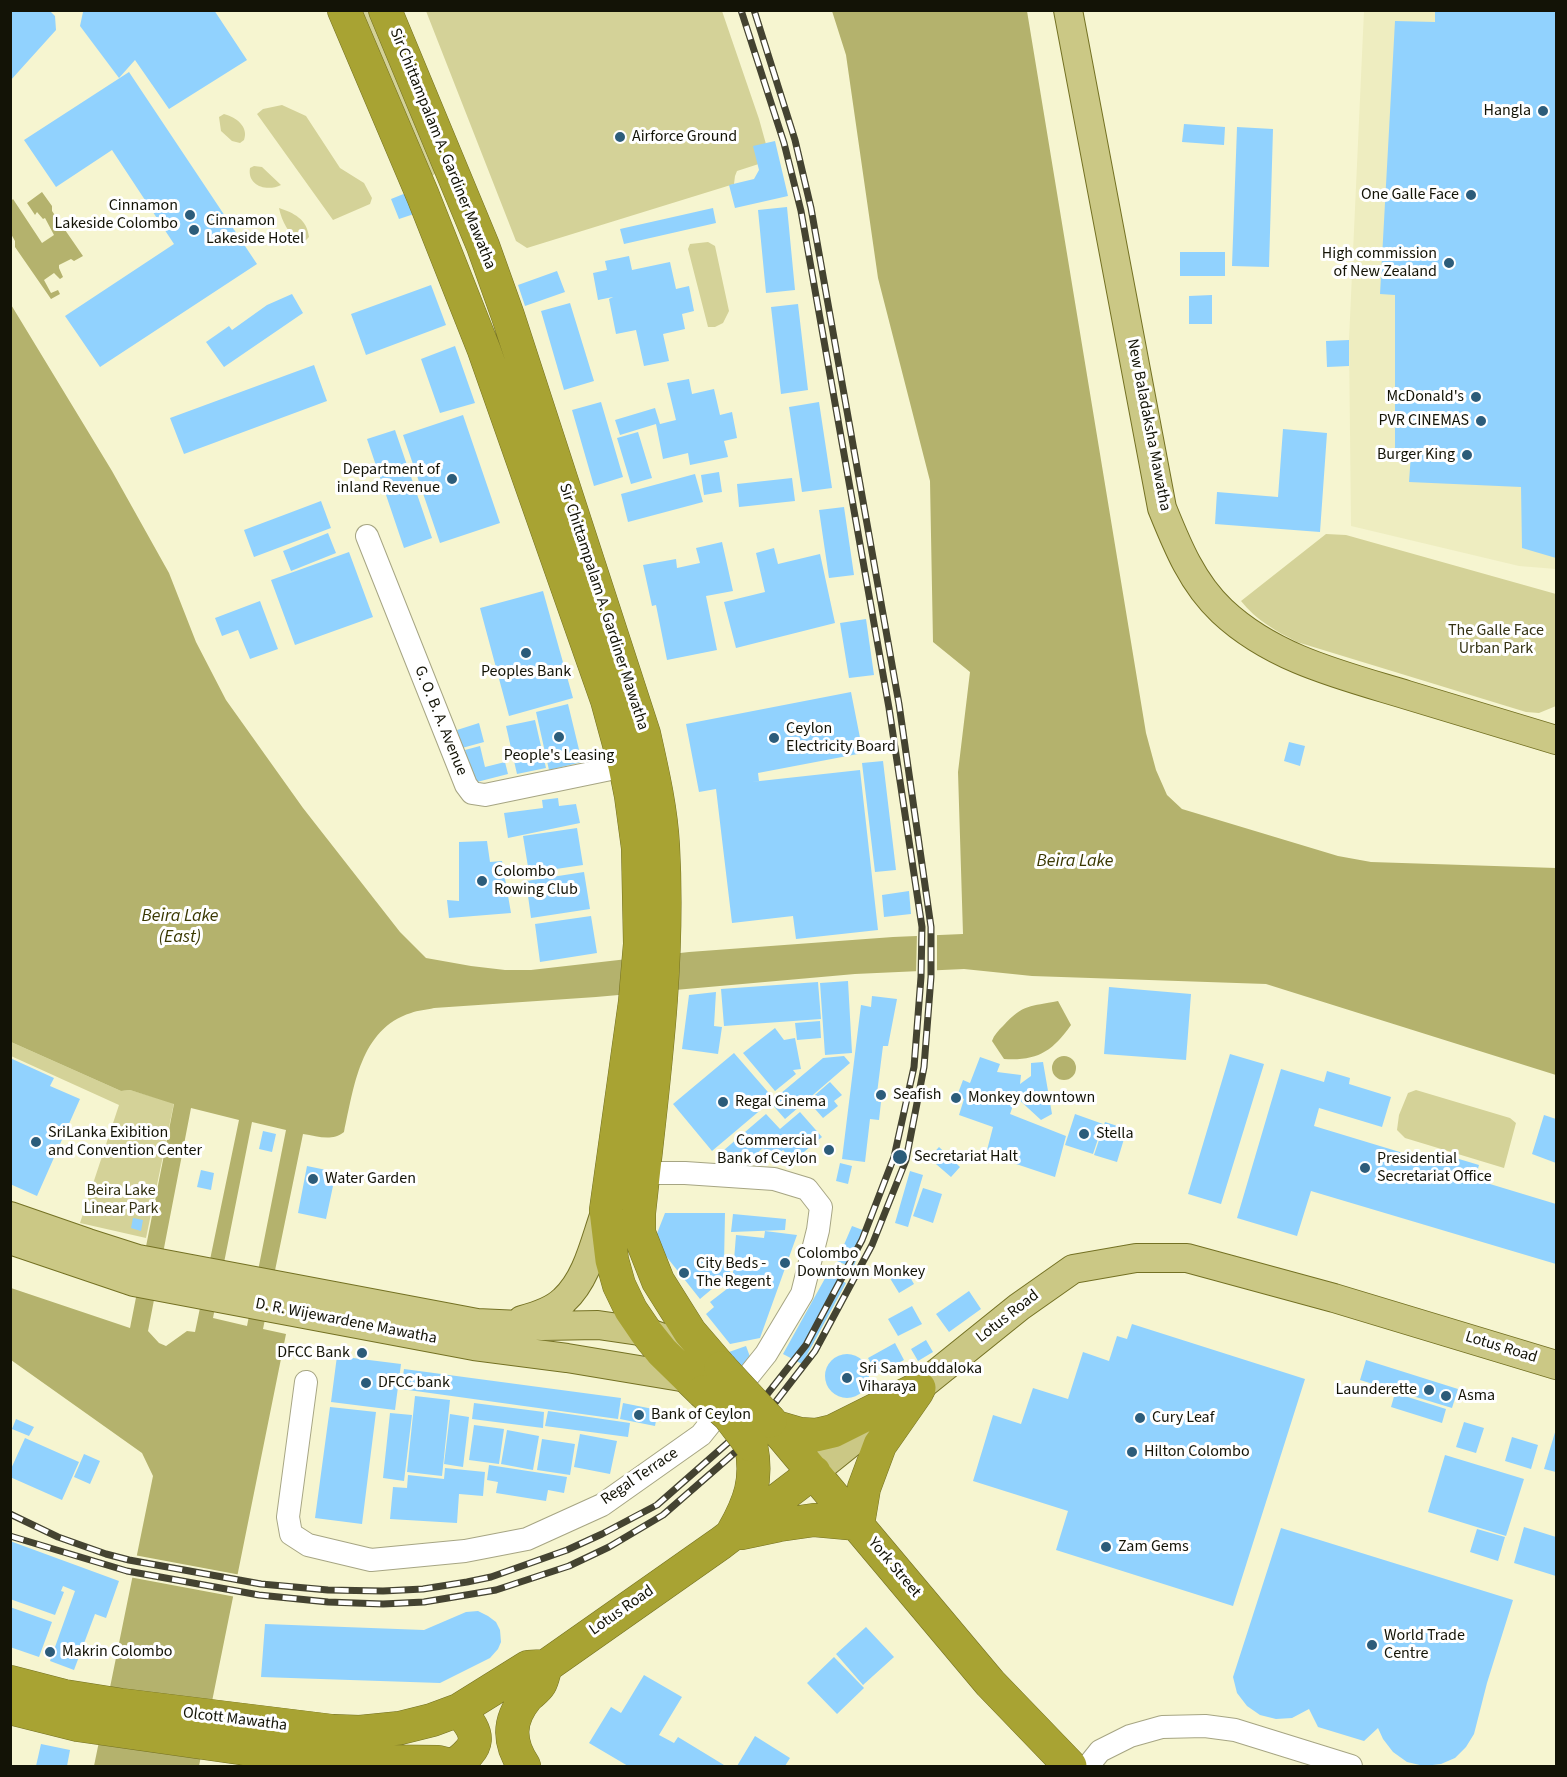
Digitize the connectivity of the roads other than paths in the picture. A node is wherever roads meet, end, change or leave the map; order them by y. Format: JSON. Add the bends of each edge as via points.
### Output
{"nodes":[{"id":1,"x":344,"y":10,"type":"edge"},
{"id":2,"x":385,"y":10,"type":"edge"},
{"id":3,"x":1068,"y":10,"type":"edge"},
{"id":4,"x":367,"y":536,"type":"dead end"},
{"id":5,"x":1557,"y":740,"type":"edge"},
{"id":6,"x":625,"y":766,"type":"junction"},
{"id":7,"x":652,"y":944,"type":"junction"},
{"id":8,"x":648,"y":1001,"type":"junction"},
{"id":9,"x":643,"y":1172,"type":"junction"},
{"id":10,"x":610,"y":1173,"type":"junction"},
{"id":11,"x":606,"y":1210,"type":"junction"},
{"id":12,"x":10,"y":1216,"type":"edge"},
{"id":13,"x":639,"y":1233,"type":"junction"},
{"id":14,"x":10,"y":1240,"type":"edge"},
{"id":15,"x":136,"y":1270,"type":"junction"},
{"id":16,"x":619,"y":1285,"type":"junction"},
{"id":17,"x":295,"y":1301,"type":"junction"},
{"id":18,"x":508,"y":1324,"type":"junction"},
{"id":19,"x":597,"y":1325,"type":"junction"},
{"id":20,"x":646,"y":1332,"type":"junction"},
{"id":21,"x":567,"y":1358,"type":"junction"},
{"id":22,"x":1557,"y":1365,"type":"edge"},
{"id":23,"x":703,"y":1379,"type":"junction"},
{"id":24,"x":306,"y":1382,"type":"dead end"},
{"id":25,"x":920,"y":1388,"type":"junction"},
{"id":26,"x":766,"y":1431,"type":"junction"},
{"id":27,"x":814,"y":1472,"type":"junction"},
{"id":28,"x":858,"y":1524,"type":"junction"},
{"id":29,"x":730,"y":1536,"type":"junction"},
{"id":30,"x":546,"y":1665,"type":"junction"},
{"id":31,"x":10,"y":1682,"type":"edge"},
{"id":32,"x":10,"y":1708,"type":"edge"},
{"id":33,"x":459,"y":1710,"type":"junction"},
{"id":34,"x":87,"y":1713,"type":"junction"},
{"id":35,"x":227,"y":1733,"type":"junction"},
{"id":36,"x":518,"y":1753,"type":"edge"},
{"id":37,"x":372,"y":1764,"type":"edge"},
{"id":38,"x":454,"y":1766,"type":"edge"},
{"id":39,"x":1070,"y":1767,"type":"edge"},
{"id":40,"x":1088,"y":1767,"type":"edge"},
{"id":41,"x":1351,"y":1767,"type":"edge"}],
"edges":[{"from":1,"to":6,"type":"highway","name":"Sir Chittampalam A. Gardiner Mawatha","via":[[484,350],[607,700]]},
{"from":2,"to":7,"type":"highway","name":"Sir Chittampalam A. Gardiner Mawatha","via":[[483,246],[644,734],[663,845]]},
{"from":3,"to":5,"type":"main road","name":"New Baladaksha Mawatha","via":[[1162,508],[1192,574],[1220,610],[1256,638],[1314,667]]},
{"from":4,"to":6,"type":"street","name":"G. O. B. A. Avenue","via":[[472,793],[484,795]]},
{"from":6,"to":7,"type":"highway","name":"Sir Chittampalam A. Gardiner Mawatha"},
{"from":7,"to":8,"type":"highway","name":"Sir Chittampalam A. Gardiner Mawatha"},
{"from":8,"to":9,"type":"highway","name":"Sir Chittampalam A. Gardiner Mawatha"},
{"from":8,"to":10,"type":"highway","name":"Sir Chittampalam A. Gardiner Mawatha"},
{"from":9,"to":10,"type":"street"},
{"from":9,"to":13,"type":"highway","name":"Sir Chittampalam A. Gardiner Mawatha"},
{"from":9,"to":24,"type":"street","name":"Regal Terrace","via":[[774,1179],[807,1189],[821,1207],[802,1294],[766,1354],[701,1436],[602,1504],[527,1539],[465,1551],[371,1560],[308,1545],[291,1534],[288,1517]]},
{"from":10,"to":11,"type":"highway","name":"Sir Chittampalam A. Gardiner Mawatha"},
{"from":11,"to":16,"type":"highway","name":"Sir Chittampalam A. Gardiner Mawatha"},
{"from":11,"to":18,"type":"main road","via":[[580,1279],[564,1300],[542,1314]]},
{"from":12,"to":15,"type":"main road","name":"D. R. Wijewardene Mawatha","via":[[88,1243]]},
{"from":13,"to":16,"type":"main road"},
{"from":13,"to":23,"type":"highway","via":[[668,1299],[690,1332]]},
{"from":14,"to":15,"type":"main road","name":"D. R. Wijewardene Mawatha"},
{"from":15,"to":17,"type":"main road","name":"D. R. Wijewardene Mawatha"},
{"from":16,"to":19,"type":"main road"},
{"from":16,"to":20,"type":"highway","name":"Sir Chittampalam A. Gardiner Mawatha"},
{"from":17,"to":18,"type":"main road","name":"D. R. Wijewardene Mawatha"},
{"from":17,"to":21,"type":"main road","name":"D. R. Wijewardene Mawatha","via":[[474,1346]]},
{"from":18,"to":19,"type":"main road","name":"D. R. Wijewardene Mawatha"},
{"from":19,"to":20,"type":"main road","name":"D. R. Wijewardene Mawatha"},
{"from":19,"to":21,"type":"main road"},
{"from":20,"to":23,"type":"highway","name":"Sir Chittampalam A. Gardiner Mawatha"},
{"from":21,"to":23,"type":"main road","name":"D. R. Wijewardene Mawatha"},
{"from":22,"to":25,"type":"main road","name":"Lotus Road","via":[[1187,1258],[1136,1258],[1073,1269],[1019,1307]]},
{"from":23,"to":26,"type":"highway","name":"York Street","bridge":true,"via":[[729,1416]]},
{"from":25,"to":26,"type":"highway","via":[[833,1431],[816,1435]]},
{"from":25,"to":27,"type":"main road","name":"Lotus Road"},
{"from":25,"to":28,"type":"highway","via":[[880,1445],[864,1488]]},
{"from":26,"to":27,"type":"highway","name":"York Street"},
{"from":26,"to":29,"type":"highway","via":[[754,1464],[746,1510]]},
{"from":27,"to":28,"type":"highway","name":"York Street"},
{"from":27,"to":29,"type":"highway","name":"Lotus Road"},
{"from":28,"to":29,"type":"highway","via":[[814,1520]]},
{"from":28,"to":39,"type":"highway","name":"York Street","via":[[990,1683]]},
{"from":29,"to":30,"type":"highway","name":"Lotus Road"},
{"from":30,"to":33,"type":"highway","name":"Lotus Road","via":[[528,1667]]},
{"from":30,"to":36,"type":"highway","name":"Lotus Road","via":[[540,1683],[515,1717]]},
{"from":31,"to":34,"type":"highway","name":"Olcott Mawatha"},
{"from":32,"to":34,"type":"highway","name":"Olcott Mawatha","via":[[45,1718]]},
{"from":33,"to":35,"type":"highway","name":"Olcott Mawatha","via":[[417,1724],[360,1732]]},
{"from":33,"to":38,"type":"highway","via":[[475,1736],[467,1756]]},
{"from":34,"to":35,"type":"highway","name":"Olcott Mawatha"},
{"from":35,"to":37,"type":"highway","name":"Olcott Mawatha","via":[[342,1761]]},
{"from":37,"to":38,"type":"highway","name":"Olcott Mawatha","via":[[423,1761]]},
{"from":40,"to":41,"type":"street","via":[[1100,1751],[1130,1736],[1162,1726],[1205,1726],[1234,1730]]}]}
